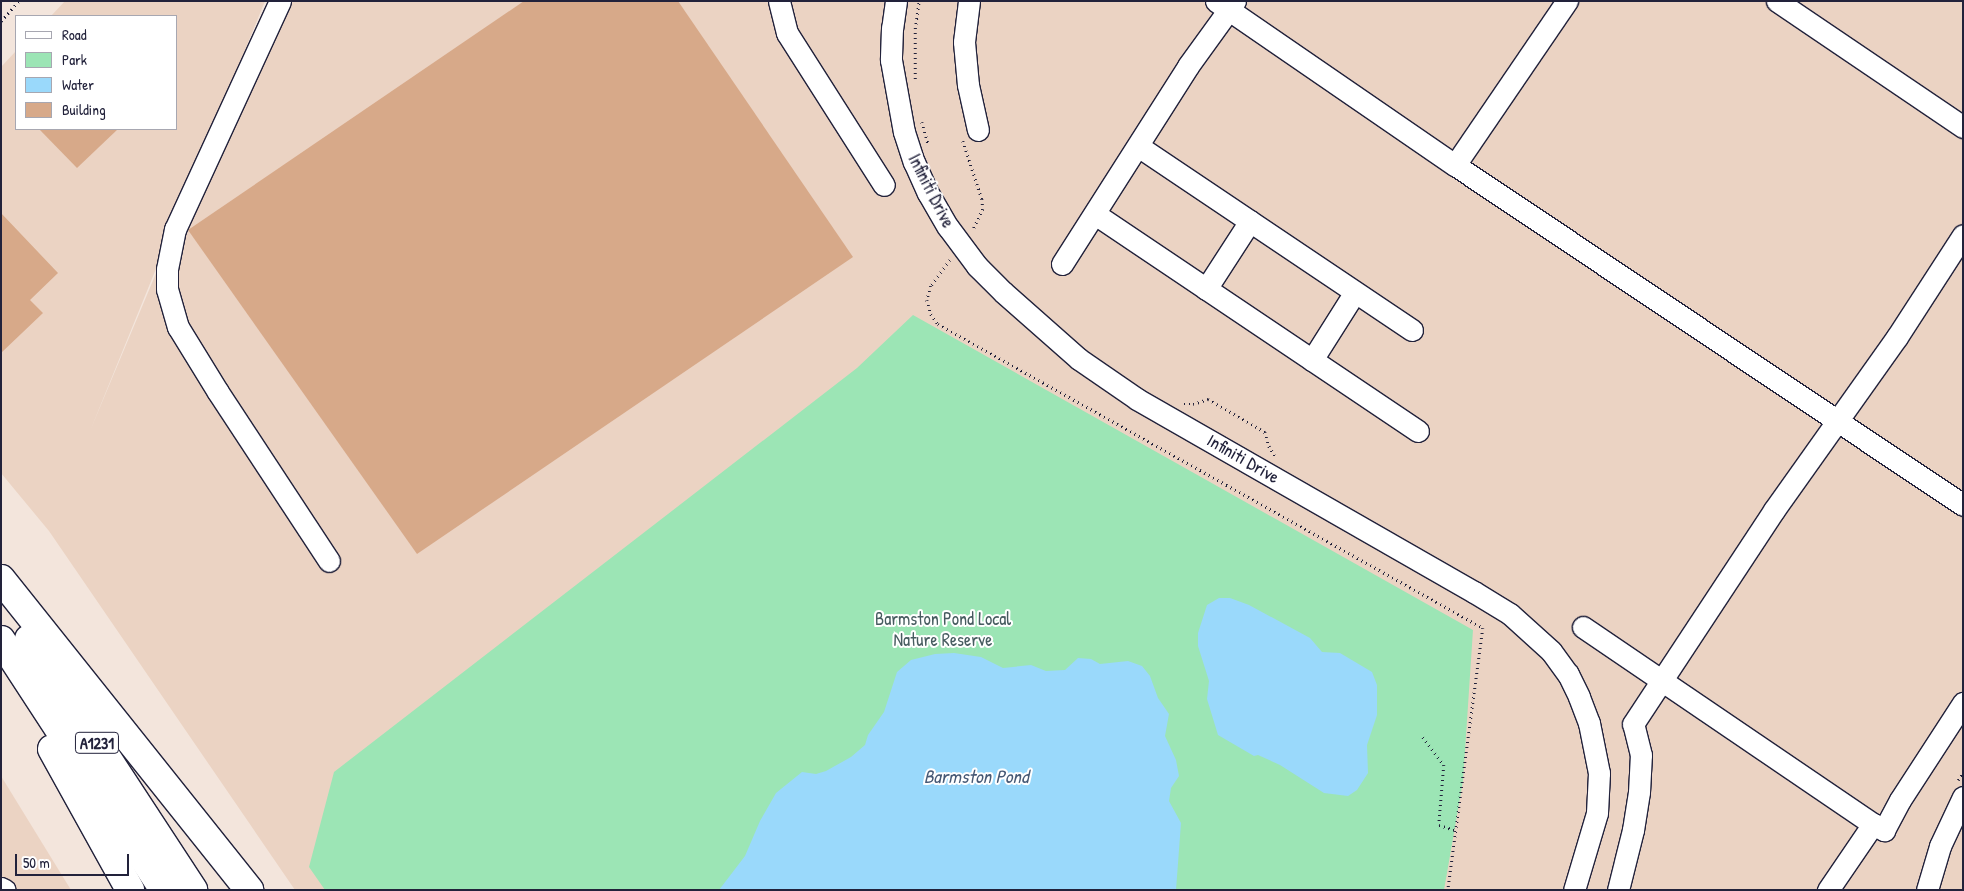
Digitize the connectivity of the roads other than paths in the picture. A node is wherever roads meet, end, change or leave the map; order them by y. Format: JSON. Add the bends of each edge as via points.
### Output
{"nodes":[{"id":1,"x":280,"y":1,"type":"edge"},
{"id":2,"x":779,"y":1,"type":"edge"},
{"id":3,"x":896,"y":1,"type":"edge"},
{"id":4,"x":969,"y":1,"type":"edge"},
{"id":5,"x":1567,"y":1,"type":"edge"},
{"id":6,"x":1777,"y":1,"type":"edge"},
{"id":7,"x":1227,"y":4,"type":"edge"},
{"id":8,"x":1963,"y":127,"type":"edge"},
{"id":9,"x":978,"y":130,"type":"dead end"},
{"id":10,"x":1138,"y":146,"type":"junction"},
{"id":11,"x":1455,"y":165,"type":"junction"},
{"id":12,"x":884,"y":185,"type":"dead end"},
{"id":13,"x":1095,"y":214,"type":"junction"},
{"id":14,"x":1250,"y":221,"type":"junction"},
{"id":15,"x":1963,"y":236,"type":"edge"},
{"id":16,"x":1062,"y":264,"type":"dead end"},
{"id":17,"x":1206,"y":289,"type":"junction"},
{"id":18,"x":1355,"y":292,"type":"junction"},
{"id":19,"x":1412,"y":330,"type":"dead end"},
{"id":20,"x":1312,"y":360,"type":"junction"},
{"id":21,"x":1839,"y":422,"type":"junction"},
{"id":22,"x":1418,"y":431,"type":"dead end"},
{"id":23,"x":1963,"y":505,"type":"edge"},
{"id":24,"x":329,"y":561,"type":"dead end"},
{"id":25,"x":1,"y":579,"type":"edge"},
{"id":26,"x":1,"y":596,"type":"edge"},
{"id":27,"x":1583,"y":627,"type":"dead end"},
{"id":28,"x":1,"y":640,"type":"edge"},
{"id":29,"x":1,"y":654,"type":"edge"},
{"id":30,"x":1663,"y":680,"type":"junction"},
{"id":31,"x":1963,"y":703,"type":"edge"},
{"id":32,"x":1963,"y":797,"type":"edge"},
{"id":33,"x":1873,"y":824,"type":"junction"},
{"id":34,"x":1,"y":888,"type":"edge"},
{"id":35,"x":5,"y":890,"type":"edge"},
{"id":36,"x":130,"y":890,"type":"edge"},
{"id":37,"x":164,"y":890,"type":"edge"},
{"id":38,"x":193,"y":890,"type":"edge"},
{"id":39,"x":249,"y":890,"type":"edge"},
{"id":40,"x":1574,"y":890,"type":"edge"},
{"id":41,"x":1618,"y":890,"type":"edge"},
{"id":42,"x":1828,"y":890,"type":"edge"},
{"id":43,"x":1927,"y":890,"type":"edge"}],
"edges":[{"from":1,"to":24,"type":"street","via":[[175,229],[167,269],[167,288],[178,326]]},
{"from":2,"to":12,"type":"street","via":[[787,33]]},
{"from":3,"to":40,"type":"street","name":"Infiniti Drive","via":[[891,60],[904,132],[914,162],[948,227],[977,266],[1003,292],[1080,359],[1137,399],[1481,596],[1510,614],[1551,650],[1579,697],[1589,723],[1599,773],[1598,813]]},
{"from":4,"to":9,"type":"street","via":[[964,42],[968,85]]},
{"from":5,"to":11,"type":"street"},
{"from":6,"to":8,"type":"street"},
{"from":7,"to":10,"type":"street"},
{"from":7,"to":11,"type":"street"},
{"from":10,"to":13,"type":"street"},
{"from":10,"to":14,"type":"street"},
{"from":11,"to":21,"type":"street"},
{"from":13,"to":16,"type":"street"},
{"from":13,"to":17,"type":"street"},
{"from":14,"to":17,"type":"street"},
{"from":14,"to":18,"type":"street"},
{"from":15,"to":21,"type":"street"},
{"from":17,"to":20,"type":"street"},
{"from":18,"to":19,"type":"street"},
{"from":18,"to":20,"type":"street"},
{"from":20,"to":22,"type":"street"},
{"from":21,"to":23,"type":"street"},
{"from":21,"to":30,"type":"street","via":[[1774,510]]},
{"from":25,"to":39,"type":"highway"},
{"from":26,"to":38,"type":"highway","number":"A1231"},
{"from":27,"to":30,"type":"street"},
{"from":28,"to":37,"type":"highway","number":"A1231"},
{"from":29,"to":36,"type":"highway","number":"A1231"},
{"from":30,"to":33,"type":"street"},
{"from":30,"to":41,"type":"street","via":[[1633,724],[1641,755],[1639,792]]},
{"from":31,"to":33,"type":"street","via":[[1884,830]]},
{"from":32,"to":43,"type":"street","via":[[1940,846]]},
{"from":33,"to":42,"type":"street"},
{"from":34,"to":35,"type":"street"}]}
